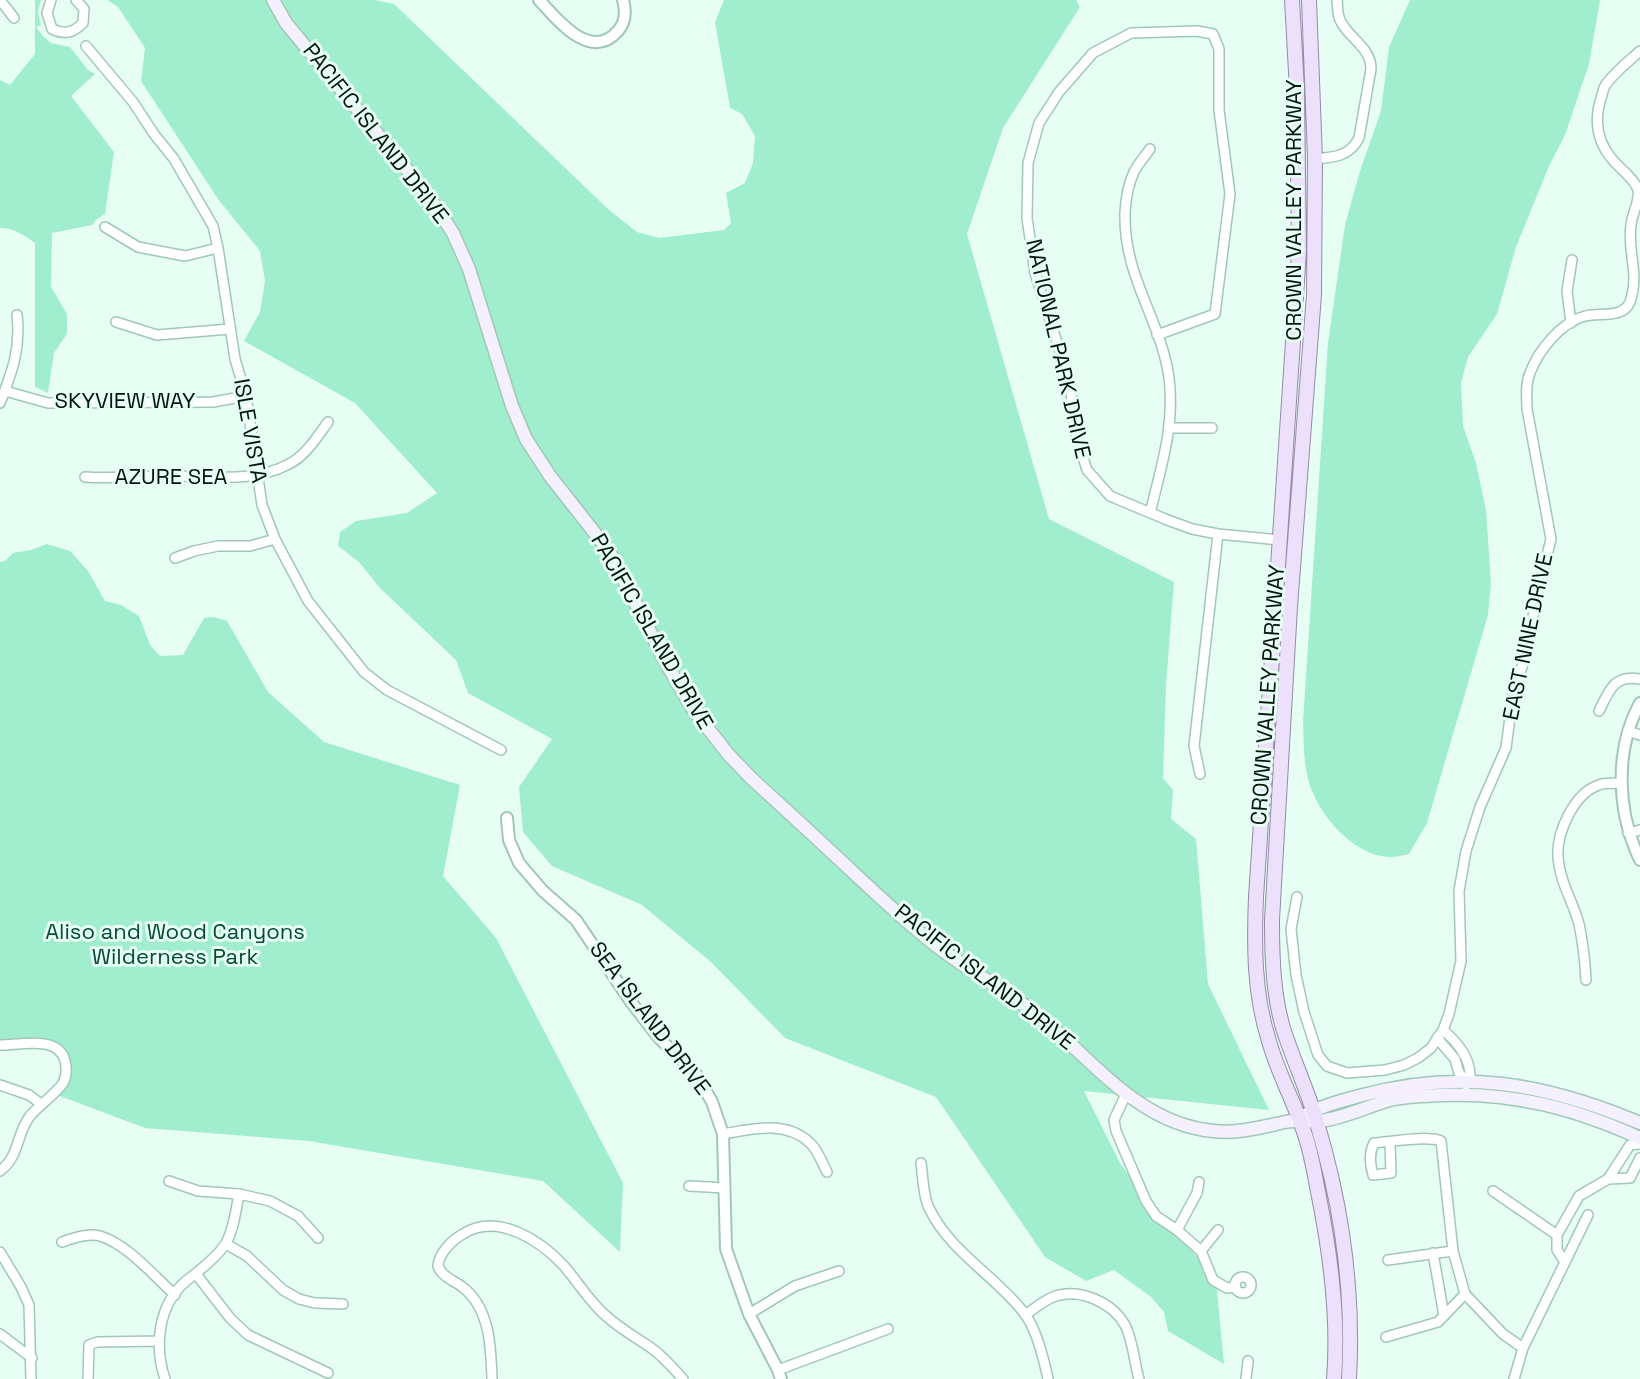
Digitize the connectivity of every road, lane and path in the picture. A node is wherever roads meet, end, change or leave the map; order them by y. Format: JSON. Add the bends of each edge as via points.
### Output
{"nodes":[{"id":1,"x":0,"y":0,"type":"edge"},
{"id":2,"x":51,"y":0,"type":"edge"},
{"id":3,"x":76,"y":0,"type":"edge"},
{"id":4,"x":273,"y":0,"type":"edge"},
{"id":5,"x":538,"y":0,"type":"edge"},
{"id":6,"x":623,"y":0,"type":"edge"},
{"id":7,"x":1292,"y":0,"type":"edge"},
{"id":8,"x":1309,"y":0,"type":"edge"},
{"id":9,"x":1337,"y":0,"type":"edge"},
{"id":10,"x":14,"y":18,"type":"dead end"},
{"id":11,"x":75,"y":30,"type":"junction"},
{"id":12,"x":1640,"y":51,"type":"edge"},
{"id":13,"x":1297,"y":90,"type":"junction"},
{"id":14,"x":1150,"y":149,"type":"dead end"},
{"id":15,"x":1315,"y":159,"type":"junction"},
{"id":16,"x":1298,"y":224,"type":"junction"},
{"id":17,"x":105,"y":227,"type":"dead end"},
{"id":18,"x":218,"y":248,"type":"junction"},
{"id":19,"x":1572,"y":260,"type":"dead end"},
{"id":20,"x":17,"y":315,"type":"dead end"},
{"id":21,"x":116,"y":322,"type":"dead end"},
{"id":22,"x":1571,"y":323,"type":"junction"},
{"id":23,"x":230,"y":329,"type":"junction"},
{"id":24,"x":1157,"y":335,"type":"junction"},
{"id":25,"x":5,"y":391,"type":"junction"},
{"id":26,"x":246,"y":396,"type":"junction"},
{"id":27,"x":0,"y":403,"type":"edge"},
{"id":28,"x":328,"y":422,"type":"dead end"},
{"id":29,"x":1170,"y":428,"type":"junction"},
{"id":30,"x":1212,"y":428,"type":"dead end"},
{"id":31,"x":257,"y":476,"type":"junction"},
{"id":32,"x":85,"y":477,"type":"dead end"},
{"id":33,"x":1299,"y":498,"type":"junction"},
{"id":34,"x":1150,"y":513,"type":"junction"},
{"id":35,"x":1218,"y":534,"type":"junction"},
{"id":36,"x":275,"y":539,"type":"junction"},
{"id":37,"x":1280,"y":540,"type":"junction"},
{"id":38,"x":175,"y":558,"type":"dead end"},
{"id":39,"x":1290,"y":607,"type":"junction"},
{"id":40,"x":1640,"y":679,"type":"edge"},
{"id":41,"x":1640,"y":703,"type":"edge"},
{"id":42,"x":1599,"y":711,"type":"dead end"},
{"id":43,"x":1628,"y":731,"type":"junction"},
{"id":44,"x":1640,"y":735,"type":"edge"},
{"id":45,"x":501,"y":750,"type":"dead end"},
{"id":46,"x":1200,"y":774,"type":"dead end"},
{"id":47,"x":1622,"y":783,"type":"junction"},
{"id":48,"x":507,"y":818,"type":"dead end"},
{"id":49,"x":1640,"y":830,"type":"edge"},
{"id":50,"x":1628,"y":833,"type":"junction"},
{"id":51,"x":1640,"y":860,"type":"edge"},
{"id":52,"x":1297,"y":897,"type":"dead end"},
{"id":53,"x":1586,"y":980,"type":"dead end"},
{"id":54,"x":1443,"y":1030,"type":"junction"},
{"id":55,"x":1437,"y":1038,"type":"junction"},
{"id":56,"x":1458,"y":1044,"type":"junction"},
{"id":57,"x":0,"y":1045,"type":"edge"},
{"id":58,"x":1449,"y":1051,"type":"junction"},
{"id":59,"x":0,"y":1085,"type":"edge"},
{"id":60,"x":1466,"y":1088,"type":"junction"},
{"id":61,"x":1126,"y":1094,"type":"junction"},
{"id":62,"x":41,"y":1104,"type":"junction"},
{"id":63,"x":1315,"y":1116,"type":"junction"},
{"id":64,"x":1298,"y":1119,"type":"junction"},
{"id":65,"x":1640,"y":1123,"type":"edge"},
{"id":66,"x":723,"y":1134,"type":"junction"},
{"id":67,"x":1640,"y":1137,"type":"edge"},
{"id":68,"x":1389,"y":1142,"type":"dead end"},
{"id":69,"x":1640,"y":1144,"type":"edge"},
{"id":70,"x":1640,"y":1158,"type":"edge"},
{"id":71,"x":1621,"y":1161,"type":"junction"},
{"id":72,"x":921,"y":1163,"type":"dead end"},
{"id":73,"x":1635,"y":1168,"type":"junction"},
{"id":74,"x":0,"y":1171,"type":"edge"},
{"id":75,"x":827,"y":1172,"type":"dead end"},
{"id":76,"x":1608,"y":1179,"type":"junction"},
{"id":77,"x":169,"y":1181,"type":"dead end"},
{"id":78,"x":1199,"y":1182,"type":"dead end"},
{"id":79,"x":690,"y":1185,"type":"dead end"},
{"id":80,"x":725,"y":1188,"type":"junction"},
{"id":81,"x":1493,"y":1191,"type":"dead end"},
{"id":82,"x":240,"y":1194,"type":"junction"},
{"id":83,"x":1588,"y":1215,"type":"dead end"},
{"id":84,"x":1177,"y":1230,"type":"junction"},
{"id":85,"x":1218,"y":1230,"type":"dead end"},
{"id":86,"x":1557,"y":1235,"type":"junction"},
{"id":87,"x":318,"y":1238,"type":"dead end"},
{"id":88,"x":62,"y":1242,"type":"dead end"},
{"id":89,"x":226,"y":1244,"type":"junction"},
{"id":90,"x":1201,"y":1251,"type":"junction"},
{"id":91,"x":1453,"y":1251,"type":"junction"},
{"id":92,"x":0,"y":1252,"type":"edge"},
{"id":93,"x":1433,"y":1253,"type":"junction"},
{"id":94,"x":1388,"y":1260,"type":"dead end"},
{"id":95,"x":1565,"y":1262,"type":"junction"},
{"id":96,"x":839,"y":1271,"type":"dead end"},
{"id":97,"x":195,"y":1274,"type":"junction"},
{"id":98,"x":1236,"y":1287,"type":"dead end"},
{"id":99,"x":1465,"y":1294,"type":"junction"},
{"id":100,"x":175,"y":1295,"type":"junction"},
{"id":101,"x":343,"y":1304,"type":"dead end"},
{"id":102,"x":749,"y":1314,"type":"junction"},
{"id":103,"x":1025,"y":1315,"type":"junction"},
{"id":104,"x":1444,"y":1316,"type":"junction"},
{"id":105,"x":888,"y":1329,"type":"dead end"},
{"id":106,"x":0,"y":1334,"type":"edge"},
{"id":107,"x":1386,"y":1337,"type":"dead end"},
{"id":108,"x":159,"y":1341,"type":"junction"},
{"id":109,"x":1523,"y":1348,"type":"junction"},
{"id":110,"x":32,"y":1358,"type":"junction"},
{"id":111,"x":1248,"y":1361,"type":"dead end"},
{"id":112,"x":328,"y":1372,"type":"dead end"},
{"id":113,"x":780,"y":1374,"type":"edge"},
{"id":114,"x":31,"y":1379,"type":"edge"},
{"id":115,"x":88,"y":1379,"type":"edge"},
{"id":116,"x":165,"y":1379,"type":"edge"},
{"id":117,"x":492,"y":1379,"type":"edge"},
{"id":118,"x":683,"y":1379,"type":"edge"},
{"id":119,"x":1048,"y":1379,"type":"edge"},
{"id":120,"x":1139,"y":1379,"type":"edge"},
{"id":121,"x":1246,"y":1379,"type":"edge"},
{"id":122,"x":1334,"y":1379,"type":"edge"},
{"id":123,"x":1349,"y":1379,"type":"edge"},
{"id":124,"x":1514,"y":1379,"type":"edge"}],
"edges":[{"from":1,"to":10,"type":"street"},
{"from":2,"to":11,"type":"street","via":[[47,13],[51,29],[63,34]]},
{"from":3,"to":11,"type":"street","via":[[84,9],[83,23]]},
{"from":4,"to":61,"type":"main road","name":"PACIFIC ISLAND DRIVE","via":[[286,23],[428,195],[453,233],[469,269],[518,424],[537,458],[609,551],[678,685],[705,727],[751,778],[913,927],[953,959],[1034,1012]]},
{"from":5,"to":6,"type":"street","via":[[581,39],[598,43],[614,36],[621,27],[625,17]]},
{"from":7,"to":13,"type":"main road","name":"CROWN VALLEY PARKWAY"},
{"from":8,"to":15,"type":"main road","name":"CROWN VALLEY PARKWAY"},
{"from":9,"to":15,"type":"street","via":[[1341,22],[1365,50],[1371,69],[1354,147],[1337,157]]},
{"from":11,"to":18,"type":"street","name":"ISLE VISTA","via":[[174,159],[213,226]]},
{"from":12,"to":22,"type":"street","name":"EAST NINE DRIVE","via":[[1606,84],[1596,128],[1607,153],[1639,191],[1630,238],[1634,286],[1625,310],[1584,316]]},
{"from":13,"to":15,"type":"main road","via":[[1304,98],[1307,151]]},
{"from":13,"to":16,"type":"main road","name":"CROWN VALLEY PARKWAY"},
{"from":14,"to":24,"type":"street","via":[[1134,170],[1128,189],[1125,229],[1135,278]]},
{"from":15,"to":16,"type":"main road","via":[[1308,168],[1307,213]]},
{"from":15,"to":33,"type":"main road","name":"CROWN VALLEY PARKWAY","via":[[1314,295]]},
{"from":16,"to":37,"type":"main road","name":"CROWN VALLEY PARKWAY","via":[[1297,302]]},
{"from":17,"to":18,"type":"street","via":[[138,247],[185,256]]},
{"from":18,"to":23,"type":"street","name":"ISLE VISTA"},
{"from":19,"to":22,"type":"street","via":[[1567,291]]},
{"from":20,"to":25,"type":"street","via":[[20,336]]},
{"from":21,"to":23,"type":"street","via":[[157,335]]},
{"from":22,"to":54,"type":"street","name":"EAST NINE DRIVE","via":[[1557,332],[1529,374],[1527,409],[1551,539],[1525,658],[1513,694],[1506,748],[1466,851],[1459,891],[1461,961]]},
{"from":23,"to":26,"type":"street","name":"ISLE VISTA"},
{"from":24,"to":29,"type":"street","via":[[1169,376]]},
{"from":24,"to":34,"type":"street","name":"NATIONAL PARK DRIVE","via":[[1215,315],[1230,194],[1219,110],[1219,50],[1213,34],[1197,31],[1131,33],[1093,52],[1039,123],[1028,163],[1027,218],[1035,273],[1070,383],[1075,432],[1084,464],[1110,496]]},
{"from":25,"to":26,"type":"street","name":"SKYVIEW WAY","via":[[48,403],[213,402]]},
{"from":25,"to":27,"type":"street"},
{"from":26,"to":31,"type":"street","name":"ISLE VISTA"},
{"from":28,"to":31,"type":"street","name":"AZURE SEA","via":[[306,451],[289,465]]},
{"from":29,"to":30,"type":"street"},
{"from":29,"to":34,"type":"street"},
{"from":31,"to":32,"type":"street","name":"AZURE SEA"},
{"from":31,"to":36,"type":"street","name":"ISLE VISTA","via":[[262,505]]},
{"from":33,"to":37,"type":"main road","via":[[1291,506],[1289,528]]},
{"from":33,"to":39,"type":"main road","name":"CROWN VALLEY PARKWAY"},
{"from":34,"to":35,"type":"street","name":"NATIONAL PARK DRIVE"},
{"from":35,"to":37,"type":"street","name":"NATIONAL PARK DRIVE"},
{"from":35,"to":46,"type":"street","via":[[1194,746]]},
{"from":36,"to":38,"type":"street","via":[[250,546],[218,546]]},
{"from":36,"to":45,"type":"street","name":"ISLE VISTA","via":[[308,601],[364,672],[387,690]]},
{"from":37,"to":39,"type":"main road","via":[[1289,554],[1284,599]]},
{"from":37,"to":64,"type":"main road","name":"CROWN VALLEY PARKWAY","via":[[1256,897],[1256,973],[1268,1041]]},
{"from":39,"to":63,"type":"main road","name":"CROWN VALLEY PARKWAY","via":[[1272,956],[1283,1028]]},
{"from":40,"to":42,"type":"street","via":[[1628,676],[1618,681]]},
{"from":41,"to":43,"type":"street"},
{"from":43,"to":44,"type":"street"},
{"from":43,"to":47,"type":"street"},
{"from":47,"to":50,"type":"street"},
{"from":47,"to":53,"type":"street","via":[[1599,784],[1581,796],[1569,813],[1558,856],[1563,883],[1578,920]]},
{"from":48,"to":66,"type":"street","name":"SEA ISLAND DRIVE","via":[[509,840],[519,863],[576,920],[659,1038],[696,1074],[712,1102]]},
{"from":49,"to":50,"type":"street"},
{"from":50,"to":51,"type":"street"},
{"from":52,"to":55,"type":"street","name":"EAST NINE DRIVE","via":[[1291,929],[1296,975],[1318,1055],[1327,1066],[1347,1073],[1385,1070],[1418,1058]]},
{"from":54,"to":55,"type":"street","name":"EAST NINE DRIVE"},
{"from":54,"to":56,"type":"street"},
{"from":55,"to":58,"type":"street"},
{"from":56,"to":58,"type":"street"},
{"from":56,"to":60,"type":"street","via":[[1470,1069]]},
{"from":57,"to":62,"type":"street","via":[[51,1045],[60,1049],[66,1076],[62,1085]]},
{"from":58,"to":60,"type":"street"},
{"from":59,"to":62,"type":"street","via":[[29,1095]]},
{"from":60,"to":63,"type":"main road","name":"PACIFIC ISLAND DRIVE","via":[[1438,1081],[1402,1085]]},
{"from":60,"to":65,"type":"main road","via":[[1539,1088]]},
{"from":60,"to":67,"type":"main road","via":[[1574,1111]]},
{"from":61,"to":64,"type":"main road","name":"PACIFIC ISLAND DRIVE","via":[[1180,1125],[1215,1132]]},
{"from":61,"to":84,"type":"street","via":[[1114,1120],[1116,1131],[1146,1201],[1156,1216]]},
{"from":62,"to":74,"type":"street","via":[[22,1129],[17,1151]]},
{"from":63,"to":64,"type":"main road","name":"PACIFIC ISLAND DRIVE"},
{"from":63,"to":123,"type":"main road","name":"CROWN VALLEY PARKWAY","via":[[1346,1255],[1351,1305]]},
{"from":64,"to":122,"type":"main road","name":"CROWN VALLEY PARKWAY","via":[[1314,1170],[1328,1250],[1335,1320]]},
{"from":66,"to":75,"type":"street","via":[[763,1126],[798,1134],[812,1144]]},
{"from":66,"to":80,"type":"street","name":"SEA ISLAND DRIVE"},
{"from":68,"to":91,"type":"street","via":[[1441,1141]]},
{"from":69,"to":71,"type":"street","via":[[1630,1145]]},
{"from":70,"to":73,"type":"street"},
{"from":71,"to":73,"type":"street"},
{"from":71,"to":76,"type":"street"},
{"from":72,"to":103,"type":"street","via":[[928,1207],[952,1242]]},
{"from":73,"to":76,"type":"street","via":[[1630,1178]]},
{"from":76,"to":86,"type":"street","via":[[1579,1196]]},
{"from":77,"to":82,"type":"street","via":[[198,1191]]},
{"from":78,"to":84,"type":"street"},
{"from":79,"to":80,"type":"street"},
{"from":80,"to":102,"type":"street","name":"SEA ISLAND DRIVE","via":[[726,1249]]},
{"from":81,"to":86,"type":"street"},
{"from":82,"to":87,"type":"street","via":[[270,1201],[298,1216]]},
{"from":82,"to":89,"type":"street"},
{"from":83,"to":95,"type":"street"},
{"from":84,"to":90,"type":"street"},
{"from":85,"to":90,"type":"street"},
{"from":86,"to":95,"type":"street","via":[[1557,1250]]},
{"from":88,"to":100,"type":"street","via":[[84,1236],[113,1242]]},
{"from":89,"to":97,"type":"street"},
{"from":89,"to":101,"type":"street","via":[[247,1256],[283,1290],[299,1299]]},
{"from":90,"to":98,"type":"street","via":[[1213,1280],[1227,1288]]},
{"from":91,"to":93,"type":"street"},
{"from":91,"to":99,"type":"street"},
{"from":92,"to":110,"type":"street","via":[[29,1305]]},
{"from":93,"to":94,"type":"street"},
{"from":93,"to":104,"type":"street"},
{"from":95,"to":109,"type":"street"},
{"from":96,"to":102,"type":"street","via":[[795,1286]]},
{"from":97,"to":100,"type":"street"},
{"from":97,"to":112,"type":"street","via":[[248,1335]]},
{"from":99,"to":104,"type":"street"},
{"from":99,"to":109,"type":"street","via":[[1503,1334]]},
{"from":100,"to":108,"type":"street","via":[[166,1309]]},
{"from":102,"to":113,"type":"street","name":"SEA ISLAND DRIVE"},
{"from":103,"to":119,"type":"street"},
{"from":103,"to":120,"type":"street","via":[[1053,1297],[1074,1294],[1095,1298],[1118,1314],[1126,1327]]},
{"from":104,"to":107,"type":"street","via":[[1438,1322]]},
{"from":105,"to":113,"type":"street"},
{"from":106,"to":110,"type":"street"},
{"from":108,"to":115,"type":"street","via":[[89,1345]]},
{"from":108,"to":116,"type":"street"},
{"from":109,"to":124,"type":"street"},
{"from":110,"to":114,"type":"street"},
{"from":111,"to":121,"type":"street"},
{"from":117,"to":118,"type":"street","via":[[483,1314],[472,1295],[438,1266],[458,1237],[489,1226],[509,1228],[550,1253],[604,1315],[658,1354]]}]}
